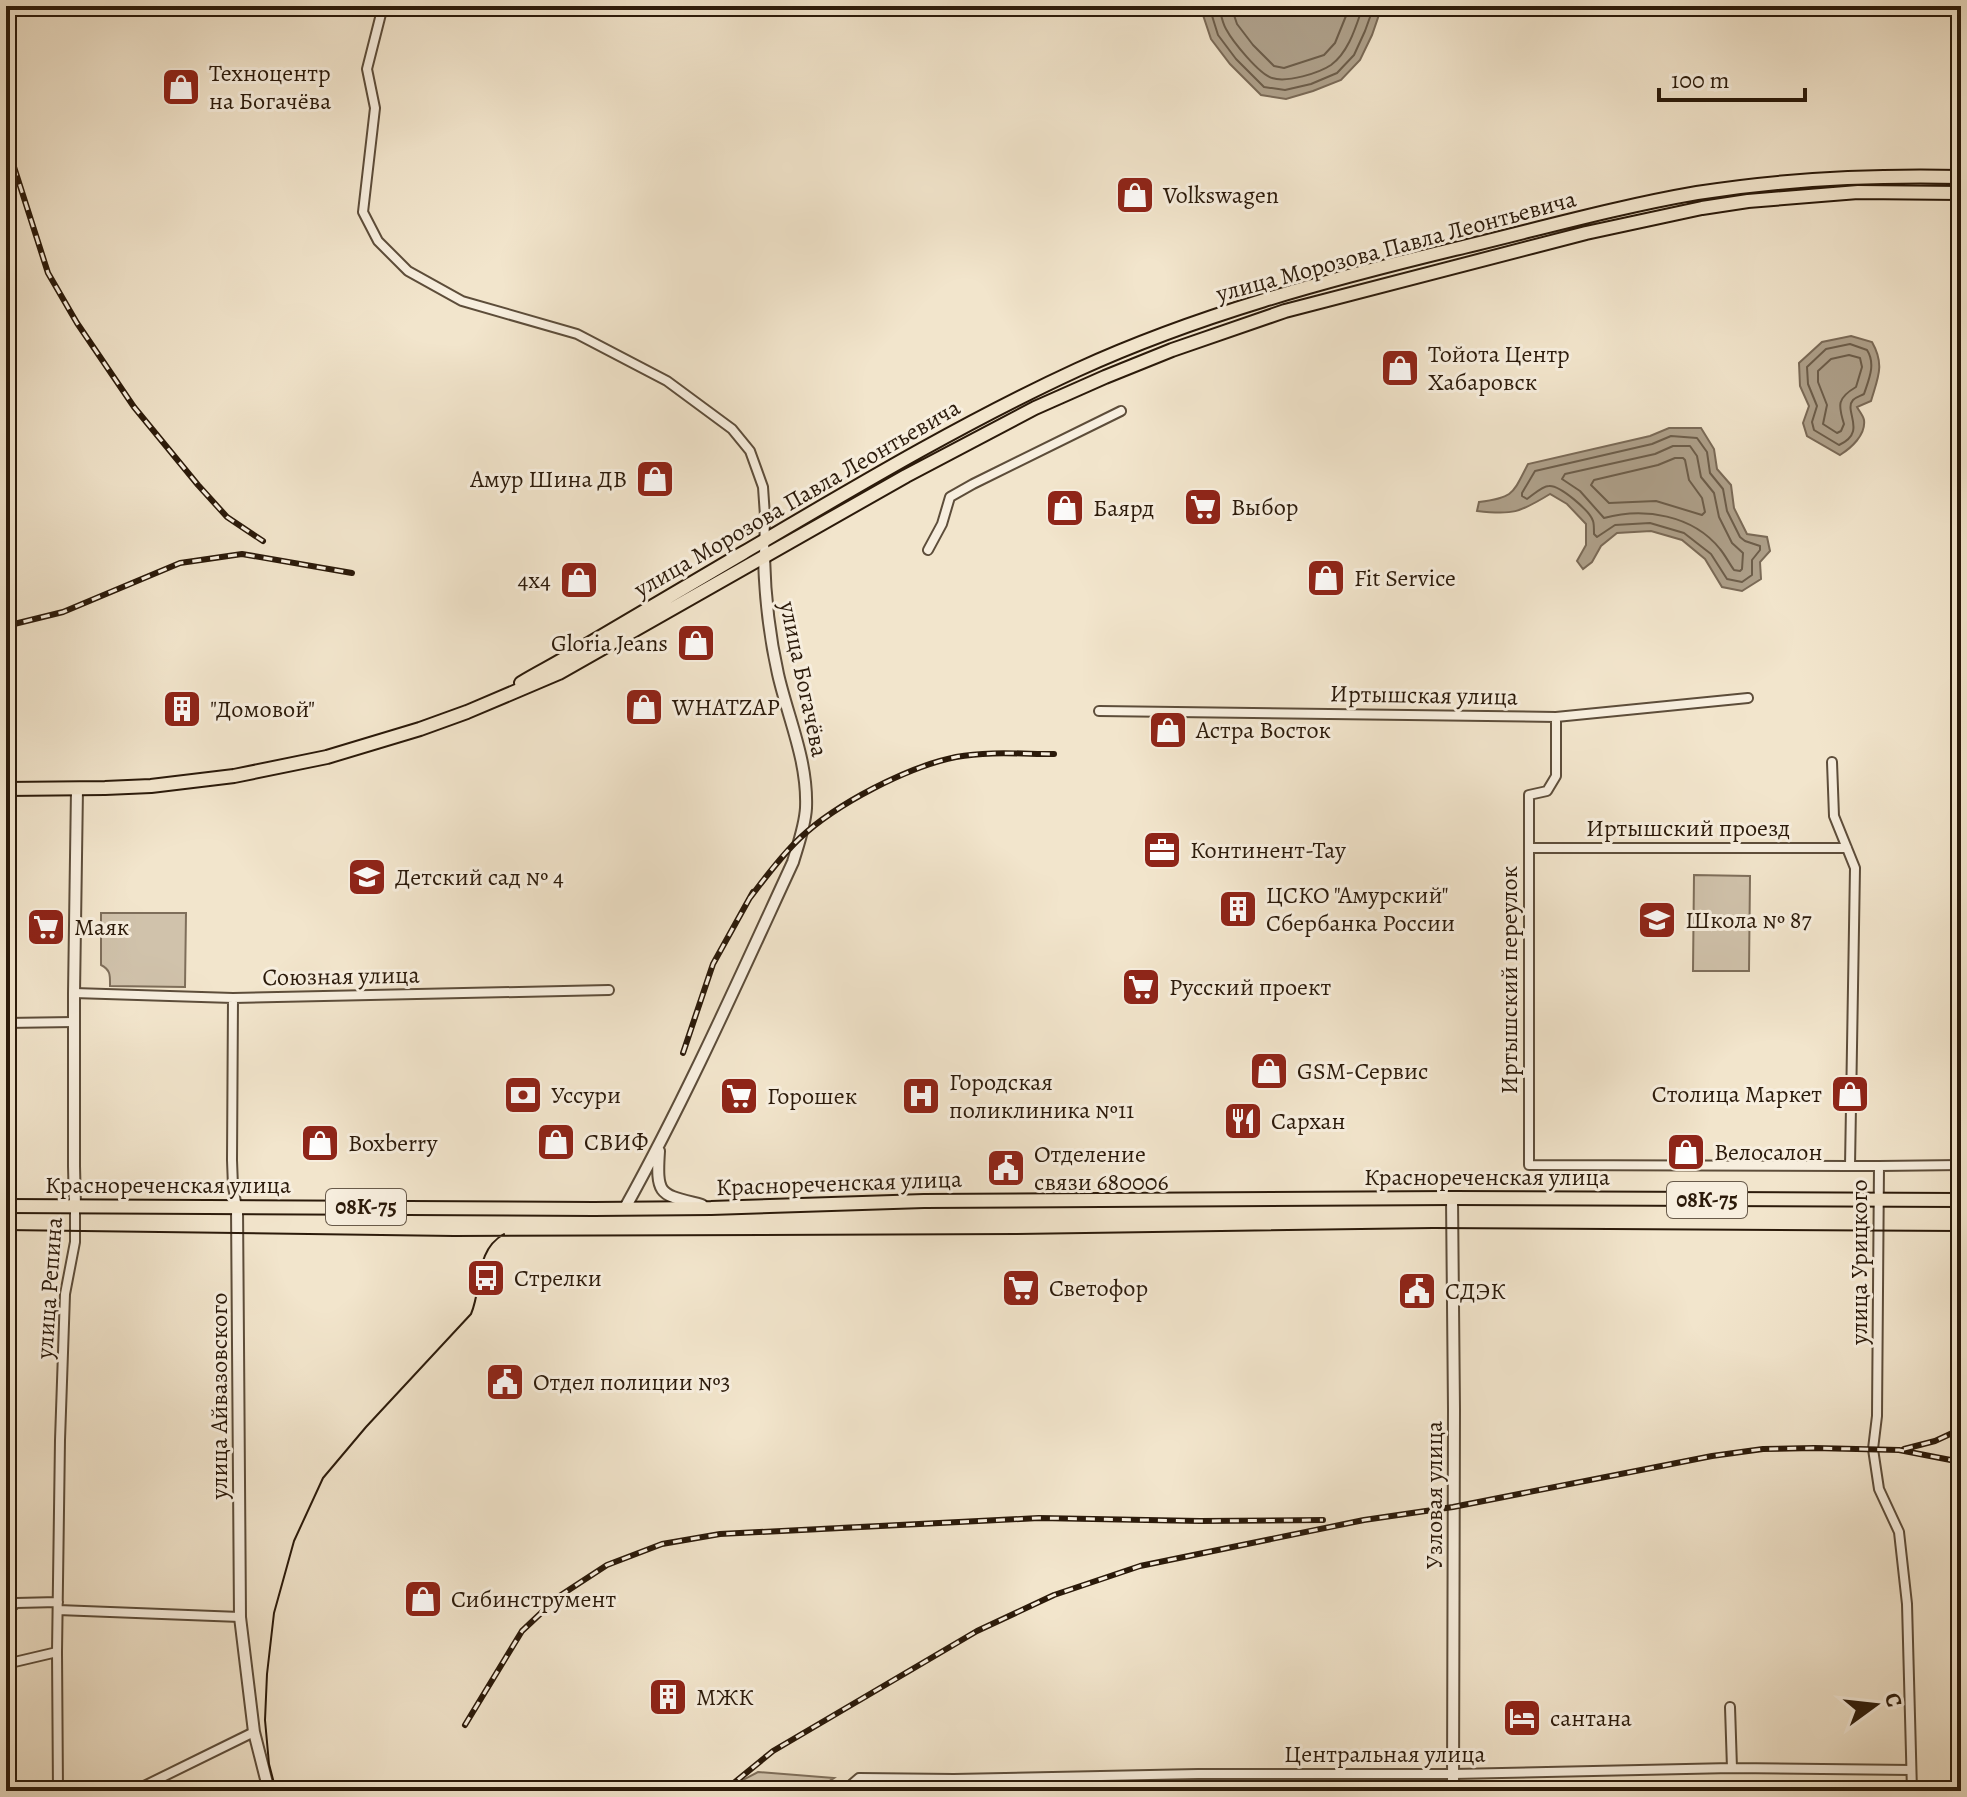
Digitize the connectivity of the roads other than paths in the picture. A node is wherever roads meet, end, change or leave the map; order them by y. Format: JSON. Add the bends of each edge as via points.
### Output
{"nodes":[{"id":1,"x":383,"y":6,"type":"edge"},
{"id":2,"x":1961,"y":177,"type":"edge"},
{"id":3,"x":1961,"y":193,"type":"edge"},
{"id":4,"x":1121,"y":411,"type":"dead end"},
{"id":5,"x":765,"y":541,"type":"junction"},
{"id":6,"x":928,"y":550,"type":"dead end"},
{"id":7,"x":764,"y":557,"type":"junction"},
{"id":8,"x":504,"y":698,"type":"junction"},
{"id":9,"x":1748,"y":698,"type":"dead end"},
{"id":10,"x":1099,"y":711,"type":"dead end"},
{"id":11,"x":1556,"y":717,"type":"junction"},
{"id":12,"x":1832,"y":762,"type":"dead end"},
{"id":13,"x":6,"y":789,"type":"edge"},
{"id":14,"x":77,"y":789,"type":"junction"},
{"id":15,"x":1529,"y":848,"type":"junction"},
{"id":16,"x":1847,"y":848,"type":"junction"},
{"id":17,"x":609,"y":990,"type":"dead end"},
{"id":18,"x":74,"y":993,"type":"junction"},
{"id":19,"x":233,"y":998,"type":"junction"},
{"id":20,"x":74,"y":1022,"type":"junction"},
{"id":21,"x":6,"y":1023,"type":"edge"},
{"id":22,"x":660,"y":1145,"type":"junction"},
{"id":23,"x":1961,"y":1165,"type":"edge"},
{"id":24,"x":1850,"y":1166,"type":"junction"},
{"id":25,"x":1879,"y":1166,"type":"junction"},
{"id":26,"x":1452,"y":1198,"type":"junction"},
{"id":27,"x":1879,"y":1200,"type":"junction"},
{"id":28,"x":1961,"y":1200,"type":"edge"},
{"id":29,"x":6,"y":1206,"type":"edge"},
{"id":30,"x":75,"y":1206,"type":"junction"},
{"id":31,"x":237,"y":1207,"type":"junction"},
{"id":32,"x":625,"y":1208,"type":"junction"},
{"id":33,"x":711,"y":1208,"type":"junction"},
{"id":34,"x":58,"y":1606,"type":"junction"},
{"id":35,"x":6,"y":1612,"type":"edge"},
{"id":36,"x":240,"y":1617,"type":"junction"},
{"id":37,"x":57,"y":1652,"type":"junction"},
{"id":38,"x":6,"y":1664,"type":"edge"},
{"id":39,"x":1730,"y":1707,"type":"dead end"},
{"id":40,"x":254,"y":1732,"type":"junction"},
{"id":41,"x":1732,"y":1768,"type":"junction"},
{"id":42,"x":1911,"y":1770,"type":"junction"},
{"id":43,"x":1453,"y":1774,"type":"junction"},
{"id":44,"x":1048,"y":1778,"type":"junction"},
{"id":45,"x":138,"y":1789,"type":"dead end"},
{"id":46,"x":58,"y":1791,"type":"edge"},
{"id":47,"x":269,"y":1791,"type":"edge"},
{"id":48,"x":844,"y":1791,"type":"edge"},
{"id":49,"x":1048,"y":1791,"type":"edge"},
{"id":50,"x":1453,"y":1791,"type":"edge"},
{"id":51,"x":1912,"y":1791,"type":"edge"}],
"edges":[{"from":1,"to":5,"type":"street","name":"улица Богачёва","via":[[367,69],[375,108],[363,212],[378,241],[408,271],[462,301],[577,334],[667,381],[732,429],[750,451],[763,487]]},
{"from":2,"to":5,"type":"main road","name":"улица Морозова Павла Леонтьевича","via":[[1828,178],[1668,199],[1270,298],[1067,375],[972,422]]},
{"from":3,"to":7,"type":"main road","name":"улица Морозова Павла Леонтьевича","via":[[1858,192],[1702,208],[1285,311],[1172,350],[1035,408]]},
{"from":4,"to":6,"type":"street","via":[[950,497]]},
{"from":5,"to":7,"type":"street","name":"улица Богачёва"},
{"from":5,"to":8,"type":"main road","name":"улица Морозова Павла Леонтьевича","via":[[523,681]]},
{"from":7,"to":8,"type":"main road","name":"улица Морозова Павла Леонтьевича","via":[[559,673]]},
{"from":7,"to":22,"type":"street","name":"улица Богачёва","via":[[766,614],[802,760],[806,810],[793,862]]},
{"from":8,"to":14,"type":"main road","name":"улица Морозова Павла Леонтьевича","via":[[327,757],[234,776]]},
{"from":9,"to":11,"type":"street","name":"Иртышская улица"},
{"from":10,"to":11,"type":"street","name":"Иртышская улица"},
{"from":11,"to":15,"type":"street","name":"Иртышский переулок","via":[[1556,776],[1547,791],[1529,795]]},
{"from":12,"to":16,"type":"street","name":"улица Урицкого","via":[[1834,816]]},
{"from":13,"to":14,"type":"main road","name":"улица Морозова Павла Леонтьевича"},
{"from":14,"to":18,"type":"street","name":"улица Репина"},
{"from":15,"to":16,"type":"street","name":"Иртышский проезд"},
{"from":15,"to":24,"type":"street","name":"Иртышский переулок","via":[[1529,1165]]},
{"from":16,"to":24,"type":"street","name":"улица Урицкого","via":[[1855,868]]},
{"from":17,"to":19,"type":"street","name":"Союзная улица"},
{"from":18,"to":19,"type":"street","name":"Союзная улица"},
{"from":18,"to":20,"type":"street","name":"улица Репина"},
{"from":19,"to":31,"type":"street","name":"улица Айвазовского","via":[[232,1160]]},
{"from":20,"to":21,"type":"street"},
{"from":20,"to":30,"type":"street","name":"улица Репина"},
{"from":22,"to":32,"type":"street","name":"улица Богачёва"},
{"from":22,"to":33,"type":"street","via":[[662,1191]]},
{"from":23,"to":25,"type":"street"},
{"from":24,"to":25,"type":"street","name":"улица Урицкого"},
{"from":25,"to":27,"type":"street","name":"улица Урицкого"},
{"from":26,"to":27,"type":"main road","name":"Краснореченская улица","number":"08К-75"},
{"from":26,"to":33,"type":"main road","name":"Краснореченская улица","number":"08К-75"},
{"from":26,"to":43,"type":"street","name":"Узловая улица"},
{"from":27,"to":28,"type":"main road","name":"Краснореченская улица","number":"08К-75"},
{"from":27,"to":42,"type":"street","name":"улица Урицкого","via":[[1873,1449],[1879,1489],[1899,1532],[1907,1604]]},
{"from":29,"to":30,"type":"main road","name":"Краснореченская улица","number":"08К-75"},
{"from":30,"to":31,"type":"main road","name":"Краснореченская улица","number":"08К-75"},
{"from":30,"to":34,"type":"street","name":"улица Репина","via":[[75,1242],[65,1294]]},
{"from":31,"to":32,"type":"main road","name":"Краснореченская улица","number":"08К-75"},
{"from":31,"to":36,"type":"street","name":"улица Айвазовского"},
{"from":32,"to":33,"type":"main road","name":"Краснореченская улица","number":"08К-75"},
{"from":34,"to":35,"type":"street","via":[[16,1603]]},
{"from":34,"to":36,"type":"street"},
{"from":34,"to":37,"type":"street","name":"улица Репина"},
{"from":36,"to":40,"type":"street","name":"улица Айвазовского"},
{"from":37,"to":38,"type":"street"},
{"from":37,"to":46,"type":"street","name":"улица Репина"},
{"from":39,"to":41,"type":"street"},
{"from":40,"to":45,"type":"street"},
{"from":40,"to":47,"type":"street","name":"улица Айвазовского"},
{"from":41,"to":42,"type":"street","name":"Центральная улица"},
{"from":41,"to":43,"type":"street","name":"Центральная улица"},
{"from":42,"to":51,"type":"street","name":"улица Урицкого"},
{"from":43,"to":44,"type":"street","name":"Центральная улица"},
{"from":43,"to":50,"type":"street","name":"Узловая улица"},
{"from":44,"to":48,"type":"street","name":"Центральная улица","via":[[859,1778]]},
{"from":44,"to":49,"type":"street"}]}
